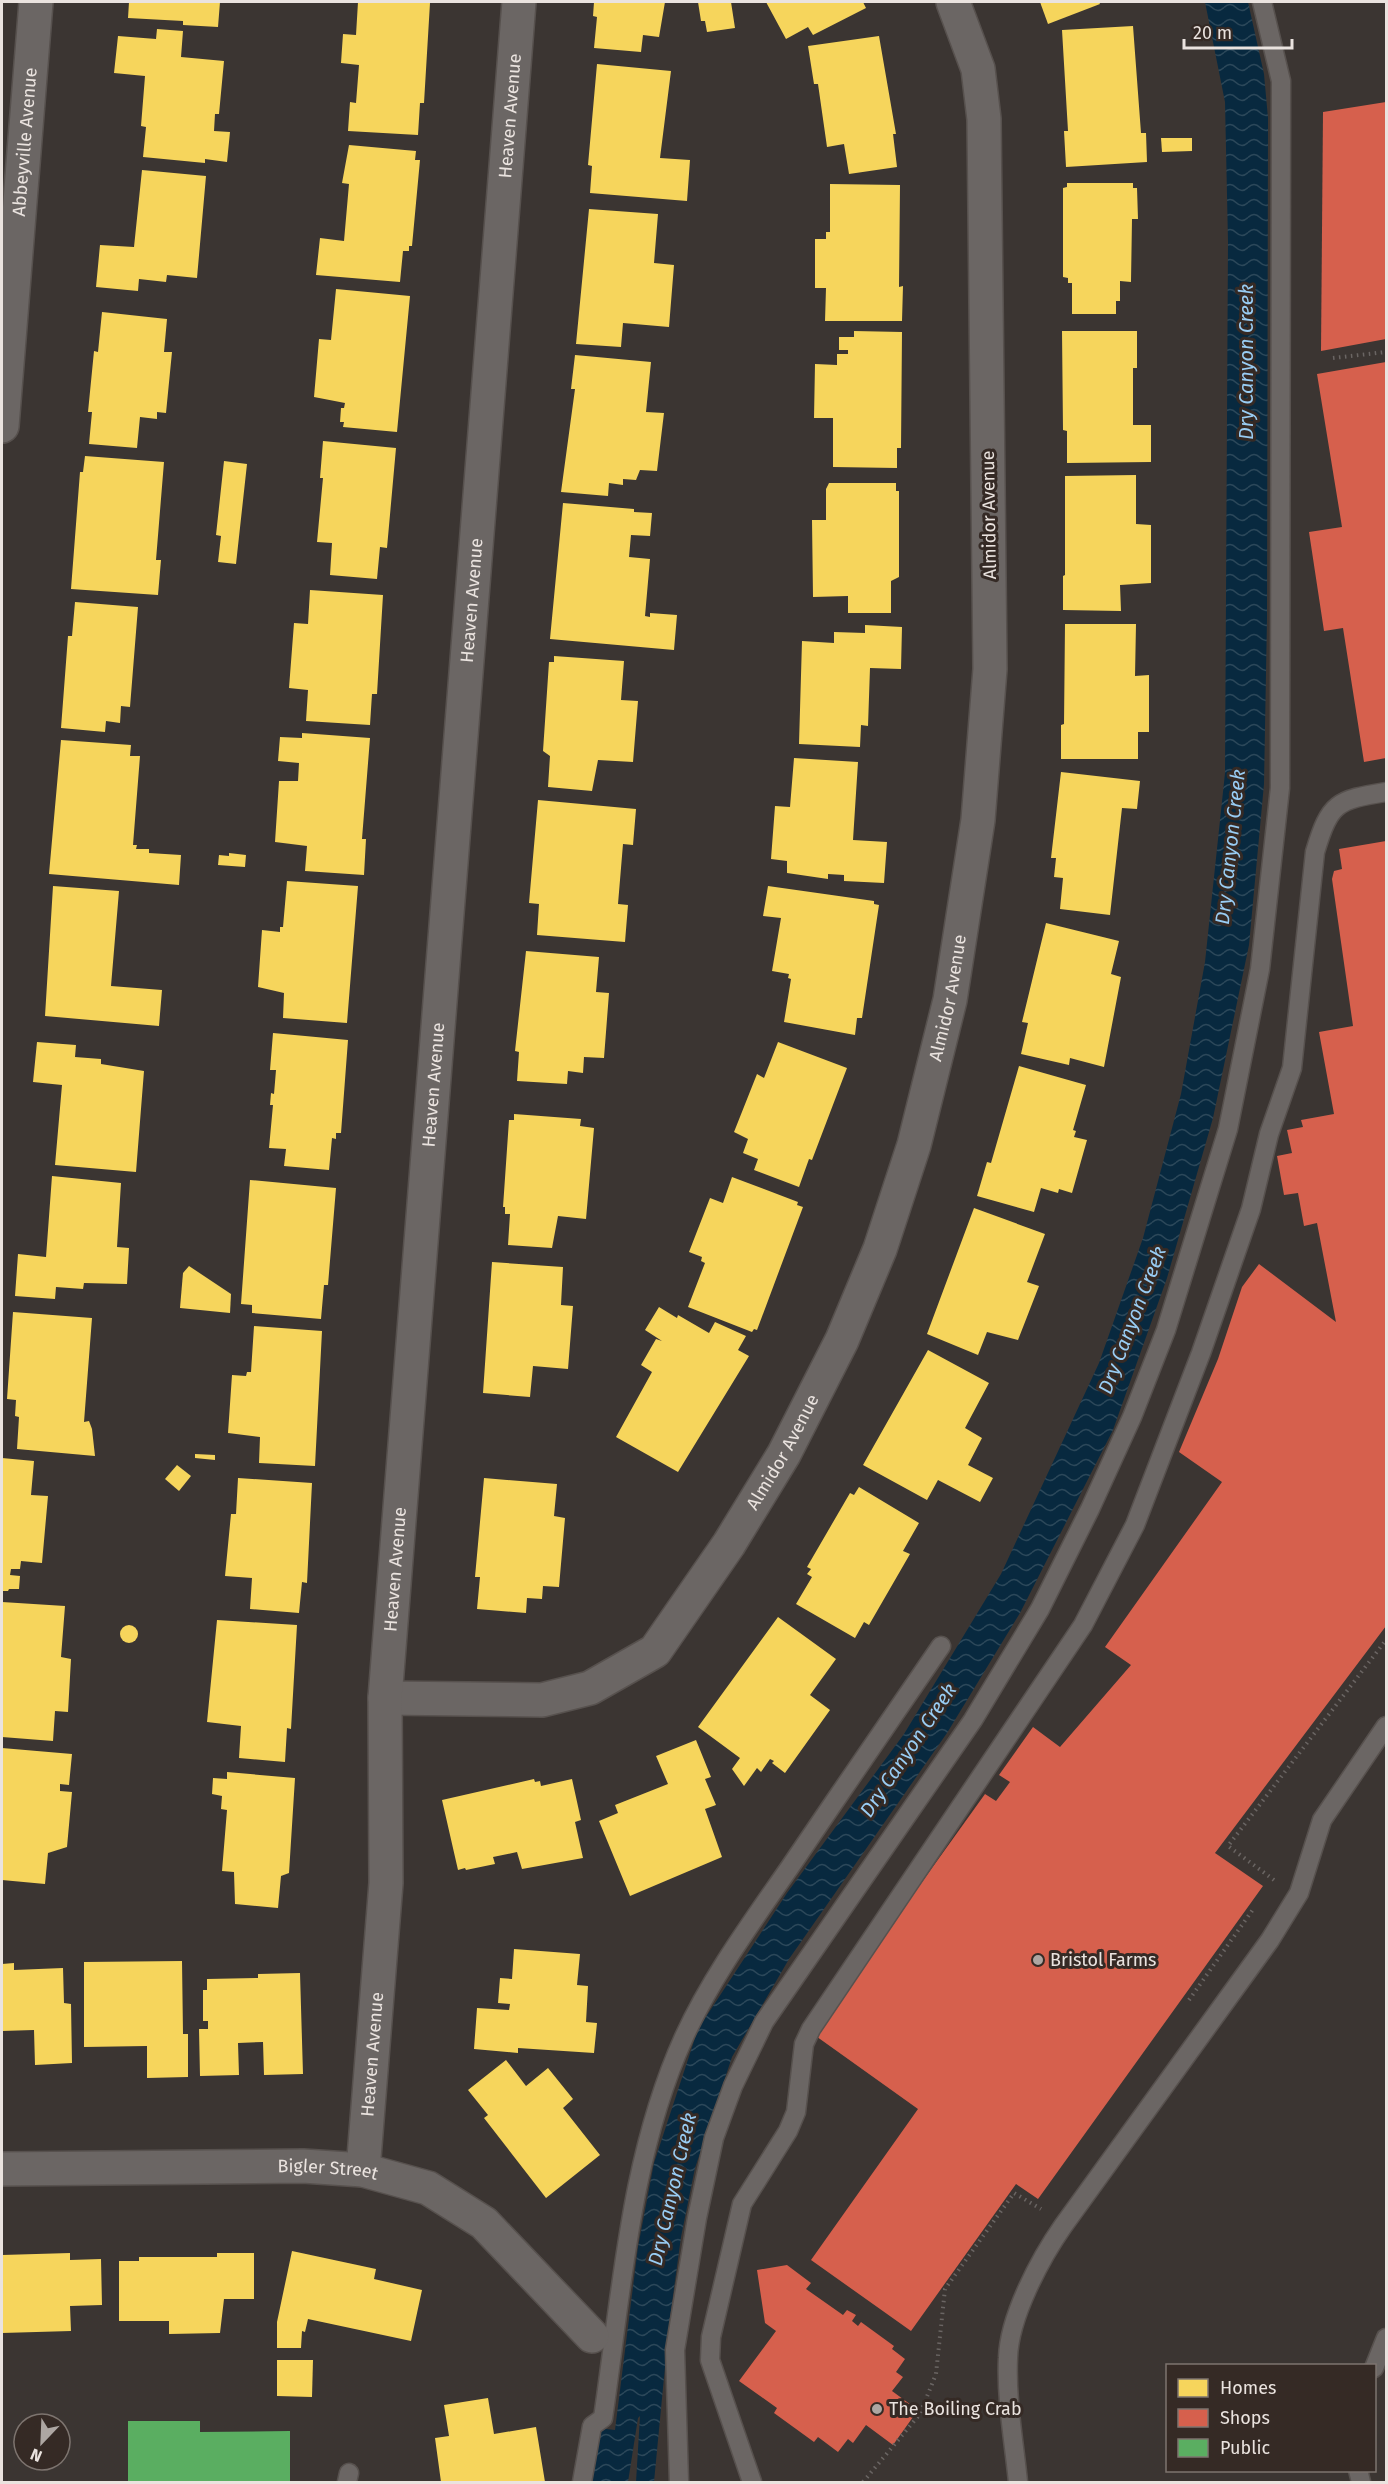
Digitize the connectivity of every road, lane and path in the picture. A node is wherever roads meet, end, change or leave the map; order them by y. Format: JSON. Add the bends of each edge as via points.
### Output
{"nodes":[{"id":1,"x":36,"y":2,"type":"edge"},
{"id":2,"x":519,"y":2,"type":"edge"},
{"id":3,"x":953,"y":2,"type":"edge"},
{"id":4,"x":1262,"y":2,"type":"edge"},
{"id":5,"x":1386,"y":352,"type":"edge"},
{"id":6,"x":1333,"y":358,"type":"dead end"},
{"id":7,"x":2,"y":426,"type":"edge"},
{"id":8,"x":1386,"y":792,"type":"edge"},
{"id":9,"x":1386,"y":1640,"type":"edge"},
{"id":10,"x":941,"y":1646,"type":"dead end"},
{"id":11,"x":385,"y":1698,"type":"junction"},
{"id":12,"x":1386,"y":1726,"type":"edge"},
{"id":13,"x":1267,"y":1889,"type":"dead end"},
{"id":14,"x":1260,"y":1899,"type":"dead end"},
{"id":15,"x":1185,"y":2006,"type":"dead end"},
{"id":16,"x":2,"y":2169,"type":"edge"},
{"id":17,"x":363,"y":2170,"type":"junction"},
{"id":18,"x":1047,"y":2200,"type":"dead end"},
{"id":19,"x":592,"y":2336,"type":"dead end"},
{"id":20,"x":1386,"y":2338,"type":"edge"},
{"id":21,"x":1376,"y":2364,"type":"edge"},
{"id":22,"x":582,"y":2482,"type":"edge"},
{"id":23,"x":679,"y":2482,"type":"edge"},
{"id":24,"x":752,"y":2482,"type":"edge"},
{"id":25,"x":863,"y":2482,"type":"edge"},
{"id":26,"x":1018,"y":2482,"type":"edge"}],
"edges":[{"from":1,"to":7,"type":"street","name":"Abbeyville Avenue"},
{"from":2,"to":11,"type":"street","name":"Heaven Avenue"},
{"from":3,"to":11,"type":"street","name":"Almidor Avenue","via":[[978,69],[984,119],[990,669],[978,820],[950,1000],[914,1145],[880,1249],[842,1340],[784,1454],[716,1564],[655,1651],[590,1688],[542,1700]]},
{"from":4,"to":23,"type":"lane","via":[[1281,81],[1280,788],[1260,969],[1228,1129],[1166,1330],[1132,1417],[1040,1609],[973,1720],[764,2022],[733,2086],[714,2138],[675,2350]]},
{"from":5,"to":6,"type":"path"},
{"from":8,"to":24,"type":"lane","via":[[1347,798],[1325,820],[1316,852],[1292,1068],[1269,1134],[1251,1209],[1135,1525],[1083,1625],[811,2029],[804,2044],[796,2112],[742,2204],[711,2337],[710,2360]]},
{"from":9,"to":13,"type":"path","via":[[1228,1846],[1274,1879]]},
{"from":10,"to":22,"type":"lane","via":[[717,1974],[684,2037],[643,2162],[603,2418],[592,2426]]},
{"from":11,"to":17,"type":"street","name":"Heaven Avenue","via":[[386,1883]]},
{"from":12,"to":26,"type":"lane","via":[[1322,1820],[1299,1893],[1270,1940],[1063,2226],[1038,2270],[1014,2326],[1008,2356]]},
{"from":14,"to":15,"type":"path"},
{"from":16,"to":17,"type":"street","name":"Bigler Street","via":[[303,2166]]},
{"from":17,"to":19,"type":"street","name":"Bigler Street","via":[[428,2188],[484,2223]]},
{"from":18,"to":25,"type":"path","via":[[1040,2210],[1014,2193],[945,2289],[936,2374],[920,2414]]},
{"from":20,"to":21,"type":"lane"}]}
